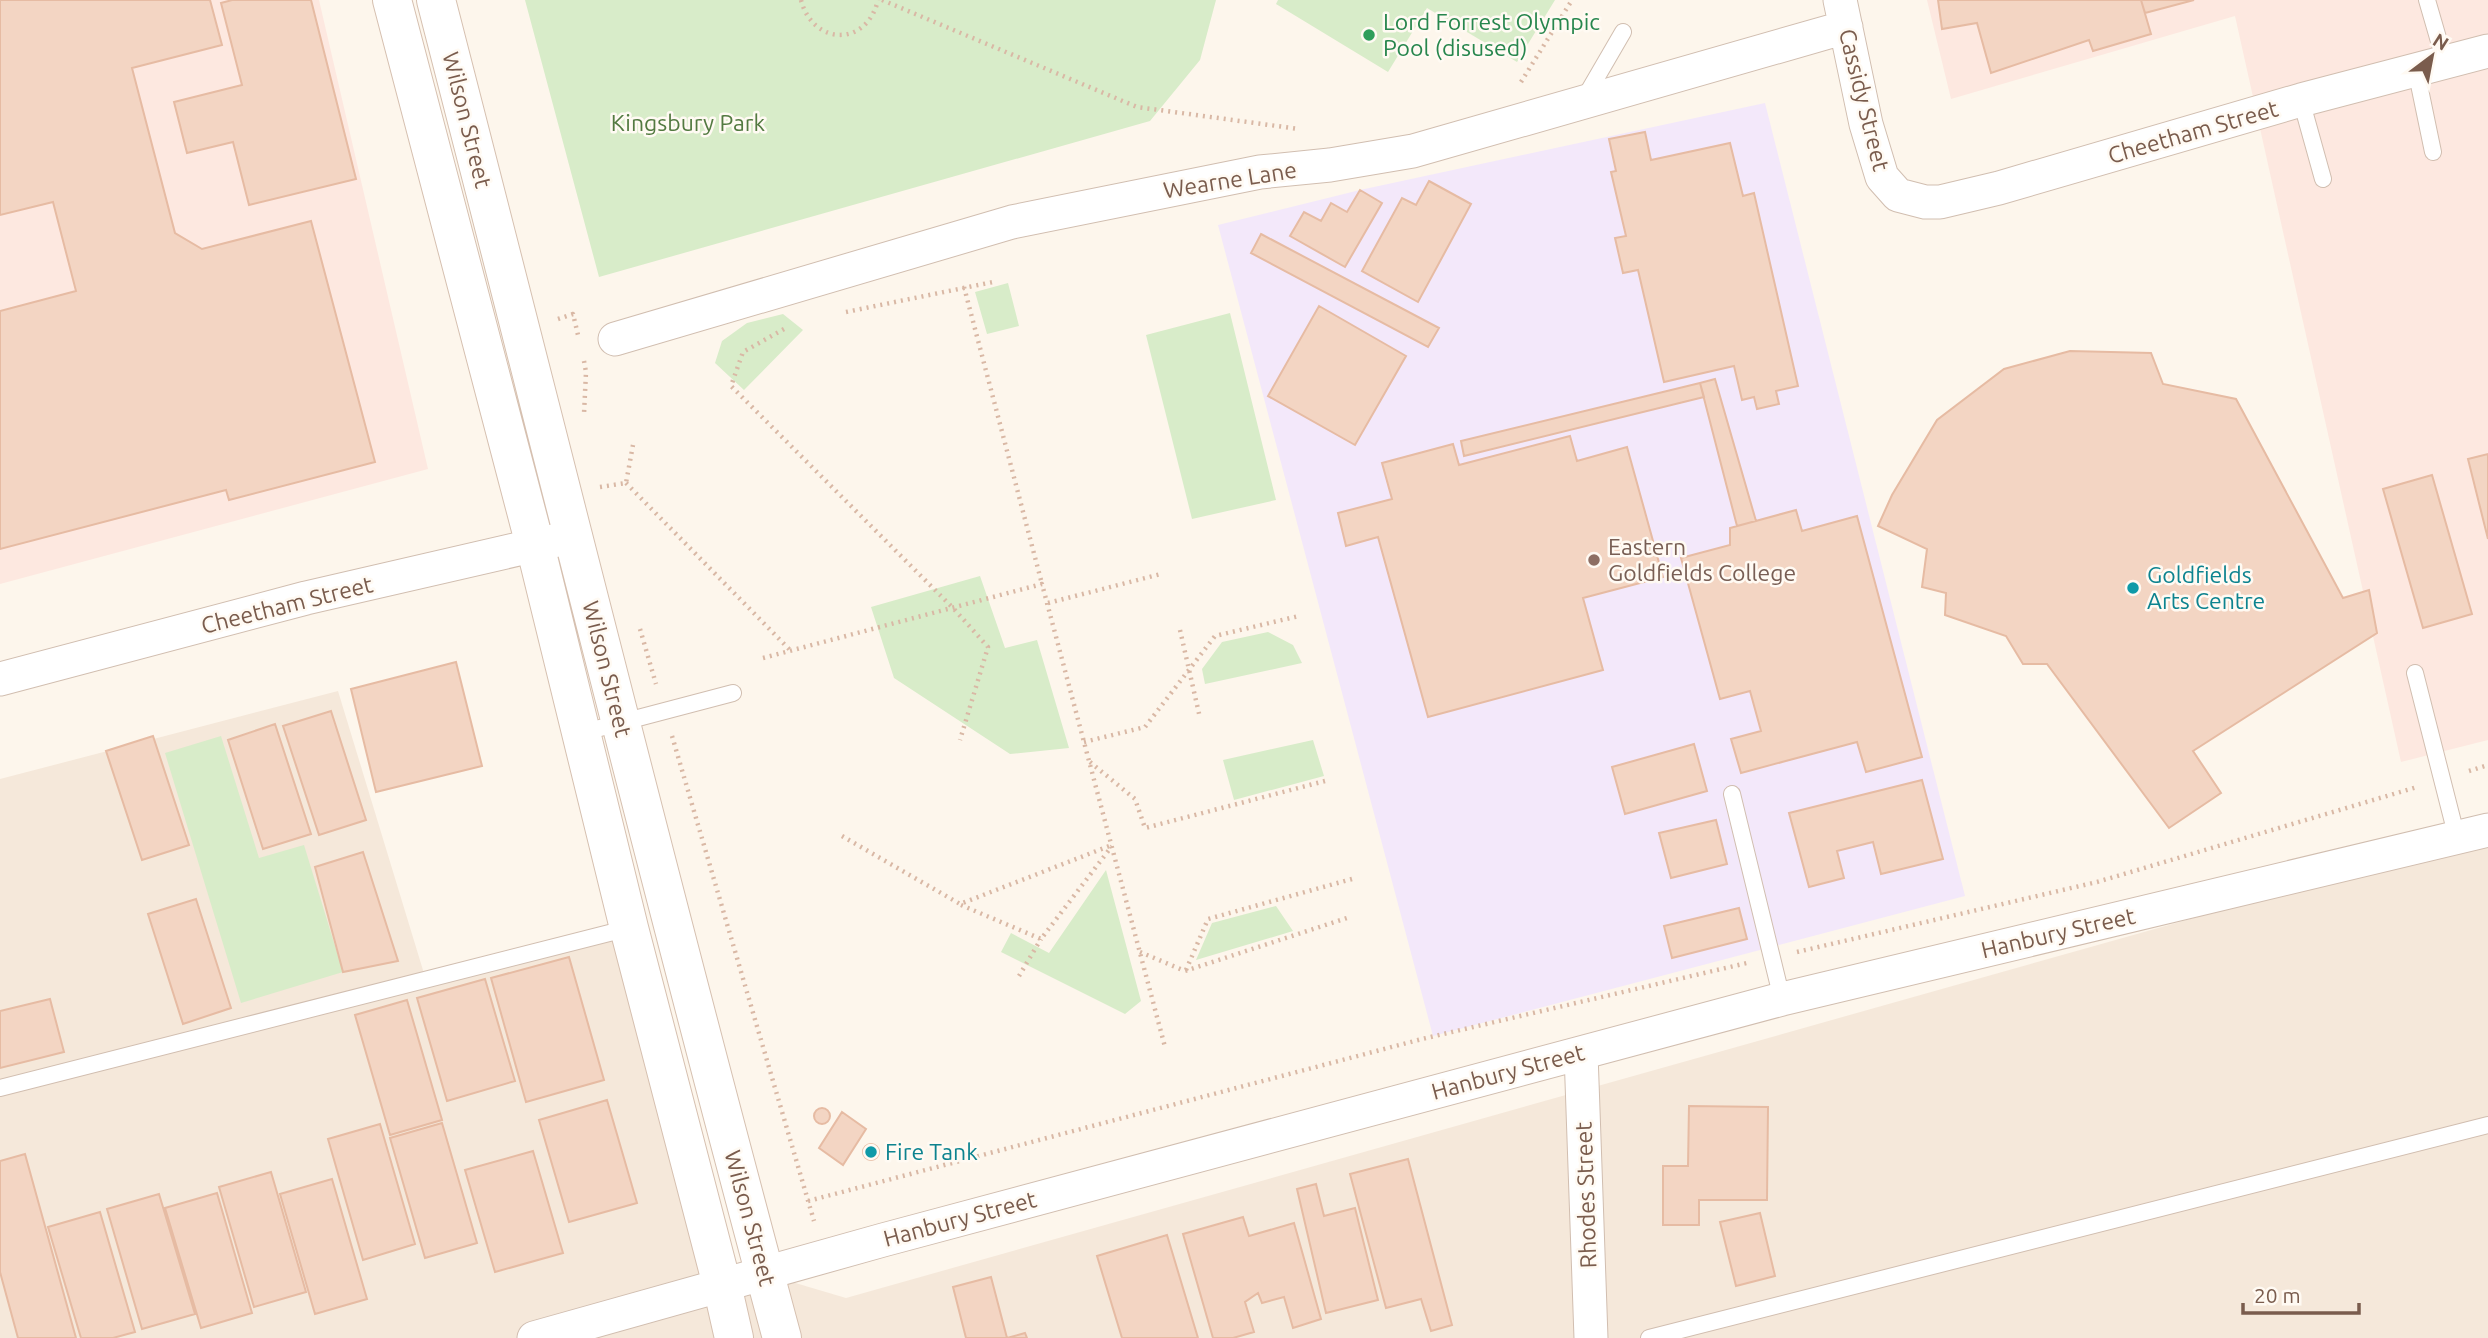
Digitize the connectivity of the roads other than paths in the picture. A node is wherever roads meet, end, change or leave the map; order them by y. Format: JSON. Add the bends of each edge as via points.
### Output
{"nodes":[{"id":1,"x":392,"y":0,"type":"edge"},
{"id":2,"x":436,"y":0,"type":"edge"},
{"id":3,"x":2427,"y":0,"type":"edge"},
{"id":4,"x":1843,"y":13,"type":"edge"},
{"id":5,"x":1623,"y":32,"type":"dead end"},
{"id":6,"x":2488,"y":51,"type":"edge"},
{"id":7,"x":2430,"y":66,"type":"junction"},
{"id":8,"x":2301,"y":100,"type":"junction"},
{"id":9,"x":1582,"y":102,"type":"junction"},
{"id":10,"x":2433,"y":152,"type":"dead end"},
{"id":11,"x":2323,"y":180,"type":"dead end"},
{"id":12,"x":1898,"y":195,"type":"joint"},
{"id":13,"x":615,"y":339,"type":"road end"},
{"id":14,"x":575,"y":536,"type":"junction"},
{"id":15,"x":535,"y":545,"type":"junction"},
{"id":16,"x":2415,"y":673,"type":"dead end"},
{"id":17,"x":0,"y":679,"type":"edge"},
{"id":18,"x":733,"y":693,"type":"dead end"},
{"id":19,"x":620,"y":723,"type":"junction"},
{"id":20,"x":581,"y":733,"type":"junction"},
{"id":21,"x":1732,"y":794,"type":"dead end"},
{"id":22,"x":2473,"y":834,"type":"edge"},
{"id":23,"x":629,"y":928,"type":"junction"},
{"id":24,"x":1782,"y":999,"type":"junction"},
{"id":25,"x":1581,"y":1053,"type":"junction"},
{"id":26,"x":0,"y":1087,"type":"edge"},
{"id":27,"x":2488,"y":1125,"type":"edge"},
{"id":28,"x":765,"y":1274,"type":"junction"},
{"id":29,"x":722,"y":1285,"type":"junction"},
{"id":30,"x":534,"y":1338,"type":"edge"},
{"id":31,"x":734,"y":1338,"type":"edge"},
{"id":32,"x":782,"y":1338,"type":"edge"},
{"id":33,"x":1591,"y":1338,"type":"edge"},
{"id":34,"x":1649,"y":1338,"type":"edge"}],
"edges":[{"from":1,"to":15,"type":"street","name":"Wilson Street"},
{"from":2,"to":14,"type":"street","name":"Wilson Street"},
{"from":3,"to":7,"type":"lane"},
{"from":4,"to":9,"type":"street","name":"Wearne Lane"},
{"from":4,"to":12,"type":"street","name":"Cassidy Street","via":[[1874,159]]},
{"from":5,"to":9,"type":"lane"},
{"from":6,"to":7,"type":"street","name":"Cheetham Street"},
{"from":7,"to":8,"type":"street","name":"Cheetham Street"},
{"from":7,"to":10,"type":"lane"},
{"from":8,"to":11,"type":"lane"},
{"from":8,"to":12,"type":"street","name":"Cheetham Street","via":[[1940,202]]},
{"from":9,"to":13,"type":"street","name":"Wearne Lane","via":[[1413,151],[1260,172],[1012,222]]},
{"from":14,"to":15,"type":"street","name":"Cheetham Street"},
{"from":14,"to":19,"type":"street","name":"Wilson Street"},
{"from":15,"to":17,"type":"street","name":"Cheetham Street","via":[[306,598]]},
{"from":15,"to":20,"type":"street","name":"Wilson Street"},
{"from":16,"to":22,"type":"lane","via":[[2442,779]]},
{"from":18,"to":19,"type":"lane"},
{"from":19,"to":20,"type":"lane"},
{"from":19,"to":28,"type":"street","name":"Wilson Street"},
{"from":20,"to":23,"type":"street","name":"Wilson Street"},
{"from":21,"to":24,"type":"lane"},
{"from":22,"to":24,"type":"street","name":"Hanbury Street"},
{"from":23,"to":26,"type":"lane"},
{"from":23,"to":29,"type":"street","name":"Wilson Street"},
{"from":24,"to":25,"type":"street","name":"Hanbury Street"},
{"from":25,"to":28,"type":"street","name":"Hanbury Street"},
{"from":25,"to":33,"type":"street","name":"Rhodes Street"},
{"from":27,"to":34,"type":"lane"},
{"from":28,"to":29,"type":"street","name":"Hanbury Street"},
{"from":28,"to":32,"type":"street","name":"Wilson Street"},
{"from":29,"to":30,"type":"street","name":"Hanbury Street"},
{"from":29,"to":31,"type":"street","name":"Wilson Street"}]}
